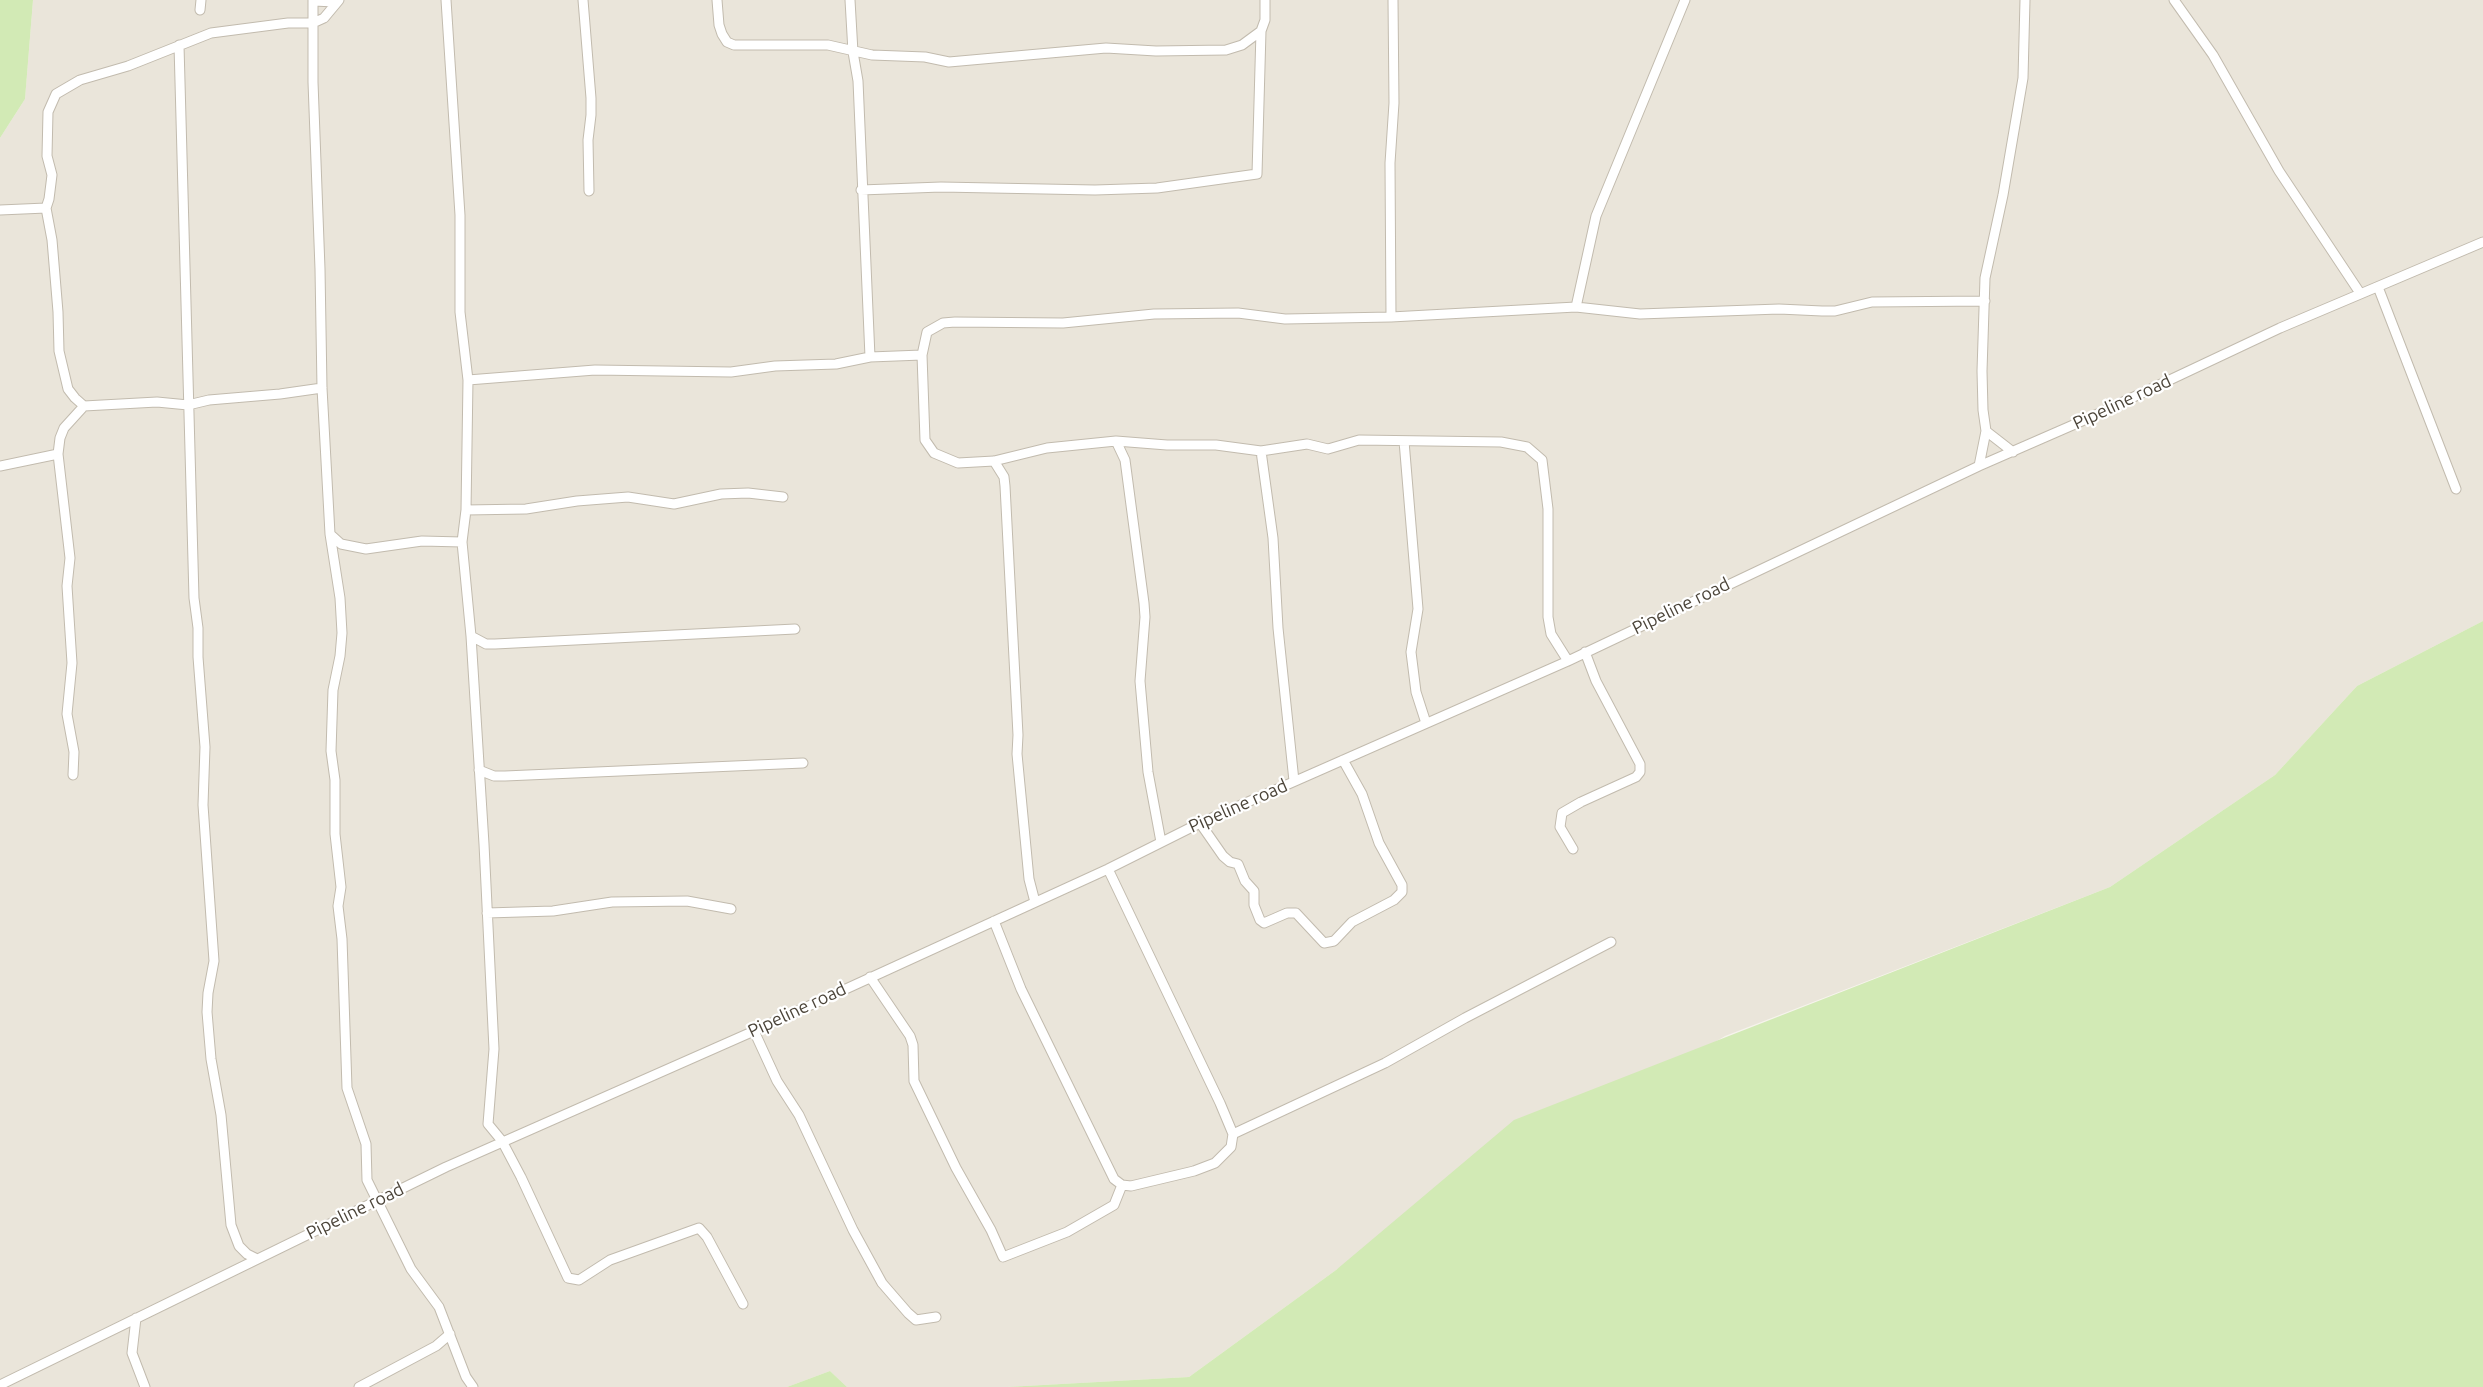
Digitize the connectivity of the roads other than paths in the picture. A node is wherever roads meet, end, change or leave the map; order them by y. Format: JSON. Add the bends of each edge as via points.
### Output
{"nodes":[{"id":1,"x":201,"y":0,"type":"edge"},
{"id":2,"x":313,"y":0,"type":"edge"},
{"id":3,"x":446,"y":0,"type":"edge"},
{"id":4,"x":583,"y":0,"type":"edge"},
{"id":5,"x":717,"y":0,"type":"edge"},
{"id":6,"x":850,"y":0,"type":"edge"},
{"id":7,"x":1265,"y":0,"type":"edge"},
{"id":8,"x":1393,"y":0,"type":"edge"},
{"id":9,"x":1685,"y":0,"type":"edge"},
{"id":10,"x":2025,"y":0,"type":"edge"},
{"id":11,"x":2174,"y":0,"type":"edge"},
{"id":12,"x":338,"y":1,"type":"edge"},
{"id":13,"x":200,"y":10,"type":"dead end"},
{"id":14,"x":313,"y":23,"type":"junction"},
{"id":15,"x":1261,"y":31,"type":"junction"},
{"id":16,"x":178,"y":45,"type":"junction"},
{"id":17,"x":853,"y":52,"type":"junction"},
{"id":18,"x":861,"y":190,"type":"junction"},
{"id":19,"x":589,"y":191,"type":"dead end"},
{"id":20,"x":46,"y":208,"type":"junction"},
{"id":21,"x":0,"y":210,"type":"edge"},
{"id":22,"x":2483,"y":242,"type":"edge"},
{"id":23,"x":2378,"y":287,"type":"junction"},
{"id":24,"x":2360,"y":293,"type":"junction"},
{"id":25,"x":1985,"y":301,"type":"junction"},
{"id":26,"x":1576,"y":307,"type":"junction"},
{"id":27,"x":1391,"y":317,"type":"junction"},
{"id":28,"x":922,"y":355,"type":"junction"},
{"id":29,"x":870,"y":357,"type":"junction"},
{"id":30,"x":468,"y":380,"type":"junction"},
{"id":31,"x":322,"y":388,"type":"junction"},
{"id":32,"x":188,"y":405,"type":"junction"},
{"id":33,"x":84,"y":406,"type":"junction"},
{"id":34,"x":1986,"y":431,"type":"junction"},
{"id":35,"x":1116,"y":441,"type":"junction"},
{"id":36,"x":1404,"y":441,"type":"junction"},
{"id":37,"x":1261,"y":451,"type":"junction"},
{"id":38,"x":2013,"y":452,"type":"junction"},
{"id":39,"x":58,"y":454,"type":"junction"},
{"id":40,"x":994,"y":461,"type":"junction"},
{"id":41,"x":0,"y":466,"type":"edge"},
{"id":42,"x":1979,"y":466,"type":"junction"},
{"id":43,"x":2456,"y":489,"type":"dead end"},
{"id":44,"x":783,"y":497,"type":"dead end"},
{"id":45,"x":466,"y":510,"type":"junction"},
{"id":46,"x":330,"y":534,"type":"junction"},
{"id":47,"x":462,"y":542,"type":"junction"},
{"id":48,"x":795,"y":630,"type":"dead end"},
{"id":49,"x":471,"y":636,"type":"junction"},
{"id":50,"x":1585,"y":652,"type":"junction"},
{"id":51,"x":1568,"y":661,"type":"junction"},
{"id":52,"x":1426,"y":723,"type":"junction"},
{"id":53,"x":1343,"y":760,"type":"junction"},
{"id":54,"x":803,"y":763,"type":"dead end"},
{"id":55,"x":479,"y":770,"type":"junction"},
{"id":56,"x":73,"y":775,"type":"dead end"},
{"id":57,"x":1294,"y":781,"type":"junction"},
{"id":58,"x":1200,"y":822,"type":"junction"},
{"id":59,"x":1161,"y":842,"type":"junction"},
{"id":60,"x":1573,"y":849,"type":"dead end"},
{"id":61,"x":1108,"y":869,"type":"junction"},
{"id":62,"x":1035,"y":902,"type":"junction"},
{"id":63,"x":731,"y":909,"type":"dead end"},
{"id":64,"x":487,"y":913,"type":"junction"},
{"id":65,"x":994,"y":921,"type":"junction"},
{"id":66,"x":1611,"y":942,"type":"dead end"},
{"id":67,"x":870,"y":977,"type":"junction"},
{"id":68,"x":754,"y":1031,"type":"junction"},
{"id":69,"x":1233,"y":1134,"type":"junction"},
{"id":70,"x":502,"y":1141,"type":"junction"},
{"id":71,"x":1122,"y":1185,"type":"junction"},
{"id":72,"x":372,"y":1189,"type":"junction"},
{"id":73,"x":400,"y":1189,"type":"junction"},
{"id":74,"x":376,"y":1201,"type":"junction"},
{"id":75,"x":257,"y":1259,"type":"junction"},
{"id":76,"x":743,"y":1304,"type":"dead end"},
{"id":77,"x":936,"y":1317,"type":"dead end"},
{"id":78,"x":136,"y":1318,"type":"junction"},
{"id":79,"x":450,"y":1334,"type":"junction"},
{"id":80,"x":0,"y":1385,"type":"edge"},
{"id":81,"x":145,"y":1387,"type":"edge"},
{"id":82,"x":359,"y":1387,"type":"edge"},
{"id":83,"x":473,"y":1387,"type":"edge"}],
"edges":[{"from":1,"to":13,"type":"street"},
{"from":2,"to":12,"type":"street"},
{"from":2,"to":14,"type":"street"},
{"from":3,"to":30,"type":"street","via":[[460,215],[460,312]]},
{"from":4,"to":19,"type":"street","via":[[591,106]]},
{"from":5,"to":17,"type":"street","via":[[722,34],[734,45],[828,45]]},
{"from":6,"to":17,"type":"street"},
{"from":7,"to":15,"type":"street"},
{"from":8,"to":27,"type":"street"},
{"from":9,"to":26,"type":"street","via":[[1596,216]]},
{"from":10,"to":25,"type":"street","via":[[2023,78],[1985,278]]},
{"from":11,"to":24,"type":"street","via":[[2213,55],[2279,171]]},
{"from":12,"to":14,"type":"street","via":[[324,18]]},
{"from":14,"to":16,"type":"street","via":[[211,33]]},
{"from":14,"to":31,"type":"street"},
{"from":15,"to":17,"type":"street","via":[[1242,45],[1209,52],[1106,48],[949,62]]},
{"from":15,"to":18,"type":"street","via":[[1257,174],[1157,188]]},
{"from":16,"to":20,"type":"street","via":[[80,80],[56,94],[48,112],[47,156],[52,175]]},
{"from":16,"to":32,"type":"street"},
{"from":17,"to":18,"type":"street","via":[[858,81]]},
{"from":18,"to":29,"type":"street"},
{"from":20,"to":21,"type":"street"},
{"from":20,"to":33,"type":"street","via":[[52,240],[58,351],[68,389]]},
{"from":22,"to":23,"type":"street","name":"Pipeline road"},
{"from":23,"to":24,"type":"street","name":"Pipeline road"},
{"from":23,"to":43,"type":"street"},
{"from":24,"to":38,"type":"street","name":"Pipeline road"},
{"from":25,"to":26,"type":"street","via":[[1872,302],[1835,311],[1640,314]]},
{"from":25,"to":34,"type":"street","via":[[1982,370]]},
{"from":26,"to":27,"type":"street"},
{"from":27,"to":28,"type":"street","via":[[1285,319],[1211,313],[1063,323],[955,322],[943,323],[927,332]]},
{"from":28,"to":29,"type":"street"},
{"from":28,"to":40,"type":"street","via":[[925,440],[929,446],[934,453],[958,463]]},
{"from":29,"to":30,"type":"street","via":[[836,364],[730,372],[596,370]]},
{"from":30,"to":45,"type":"street"},
{"from":31,"to":32,"type":"street"},
{"from":31,"to":46,"type":"street"},
{"from":32,"to":33,"type":"street","via":[[157,402]]},
{"from":32,"to":75,"type":"street","via":[[194,598],[206,762],[203,805],[214,961],[208,1023],[231,1225],[239,1246]]},
{"from":33,"to":39,"type":"street","via":[[64,428]]},
{"from":34,"to":38,"type":"street"},
{"from":34,"to":42,"type":"street"},
{"from":35,"to":37,"type":"street"},
{"from":35,"to":40,"type":"street","via":[[1061,446]]},
{"from":35,"to":59,"type":"street","via":[[1125,460],[1144,603],[1140,681],[1148,772]]},
{"from":36,"to":37,"type":"street","via":[[1359,440],[1328,449],[1307,444]]},
{"from":36,"to":51,"type":"street","via":[[1501,442],[1527,447],[1542,460],[1548,509],[1548,617],[1551,633]]},
{"from":36,"to":52,"type":"street","via":[[1418,609],[1411,652],[1416,692]]},
{"from":37,"to":57,"type":"street","via":[[1273,538]]},
{"from":38,"to":42,"type":"street","name":"Pipeline road"},
{"from":39,"to":41,"type":"street"},
{"from":39,"to":56,"type":"street","via":[[70,558],[67,586],[72,663],[67,714],[74,752]]},
{"from":40,"to":62,"type":"street","via":[[1005,486],[1017,754],[1027,868]]},
{"from":42,"to":50,"type":"street","name":"Pipeline road"},
{"from":44,"to":45,"type":"street","via":[[721,494],[674,504],[628,497],[526,509]]},
{"from":45,"to":47,"type":"street"},
{"from":46,"to":47,"type":"street","via":[[341,544],[366,549]]},
{"from":46,"to":72,"type":"street","via":[[342,633],[333,690],[331,751],[341,887],[338,906],[345,1070],[350,1102],[366,1144],[365,1175]]},
{"from":47,"to":49,"type":"street"},
{"from":48,"to":49,"type":"street","via":[[495,644]]},
{"from":49,"to":55,"type":"street"},
{"from":50,"to":51,"type":"street","name":"Pipeline road"},
{"from":50,"to":60,"type":"street","via":[[1640,764],[1640,772],[1562,813],[1560,827]]},
{"from":51,"to":52,"type":"street","name":"Pipeline road"},
{"from":52,"to":53,"type":"street","name":"Pipeline road"},
{"from":53,"to":57,"type":"street","name":"Pipeline road"},
{"from":53,"to":58,"type":"street","via":[[1362,794],[1402,892],[1352,922],[1334,941],[1324,943],[1296,913],[1260,920],[1254,891],[1238,864],[1223,856]]},
{"from":54,"to":55,"type":"street","via":[[505,777]]},
{"from":55,"to":64,"type":"street"},
{"from":57,"to":58,"type":"street","name":"Pipeline road"},
{"from":58,"to":59,"type":"street","name":"Pipeline road"},
{"from":59,"to":61,"type":"street","name":"Pipeline road"},
{"from":61,"to":62,"type":"street","name":"Pipeline road"},
{"from":61,"to":69,"type":"street"},
{"from":62,"to":65,"type":"street","name":"Pipeline road"},
{"from":63,"to":64,"type":"street","via":[[687,901],[612,902],[552,911]]},
{"from":64,"to":70,"type":"street","via":[[494,1059],[488,1124]]},
{"from":65,"to":67,"type":"street","name":"Pipeline road"},
{"from":65,"to":71,"type":"street","via":[[1021,989],[1086,1124],[1114,1179]]},
{"from":66,"to":69,"type":"street","via":[[1385,1063]]},
{"from":67,"to":68,"type":"street","name":"Pipeline road"},
{"from":67,"to":71,"type":"street","via":[[910,1036],[914,1081],[1003,1257],[1066,1232],[1114,1205]]},
{"from":68,"to":70,"type":"street","name":"Pipeline road"},
{"from":68,"to":77,"type":"street","via":[[882,1283],[916,1320]]},
{"from":69,"to":71,"type":"street","via":[[1231,1147],[1215,1163],[1147,1183]]},
{"from":70,"to":73,"type":"street","name":"Pipeline road"},
{"from":70,"to":76,"type":"street","via":[[568,1278],[579,1280],[610,1260],[699,1228]]},
{"from":72,"to":73,"type":"street"},
{"from":72,"to":74,"type":"street"},
{"from":73,"to":74,"type":"street","name":"Pipeline road"},
{"from":74,"to":75,"type":"street","name":"Pipeline road"},
{"from":74,"to":79,"type":"street","via":[[411,1269],[439,1307]]},
{"from":75,"to":78,"type":"street","name":"Pipeline road"},
{"from":78,"to":80,"type":"street","name":"Pipeline road"},
{"from":78,"to":81,"type":"street","via":[[132,1353]]},
{"from":79,"to":82,"type":"street","via":[[436,1346]]},
{"from":79,"to":83,"type":"street"}]}
